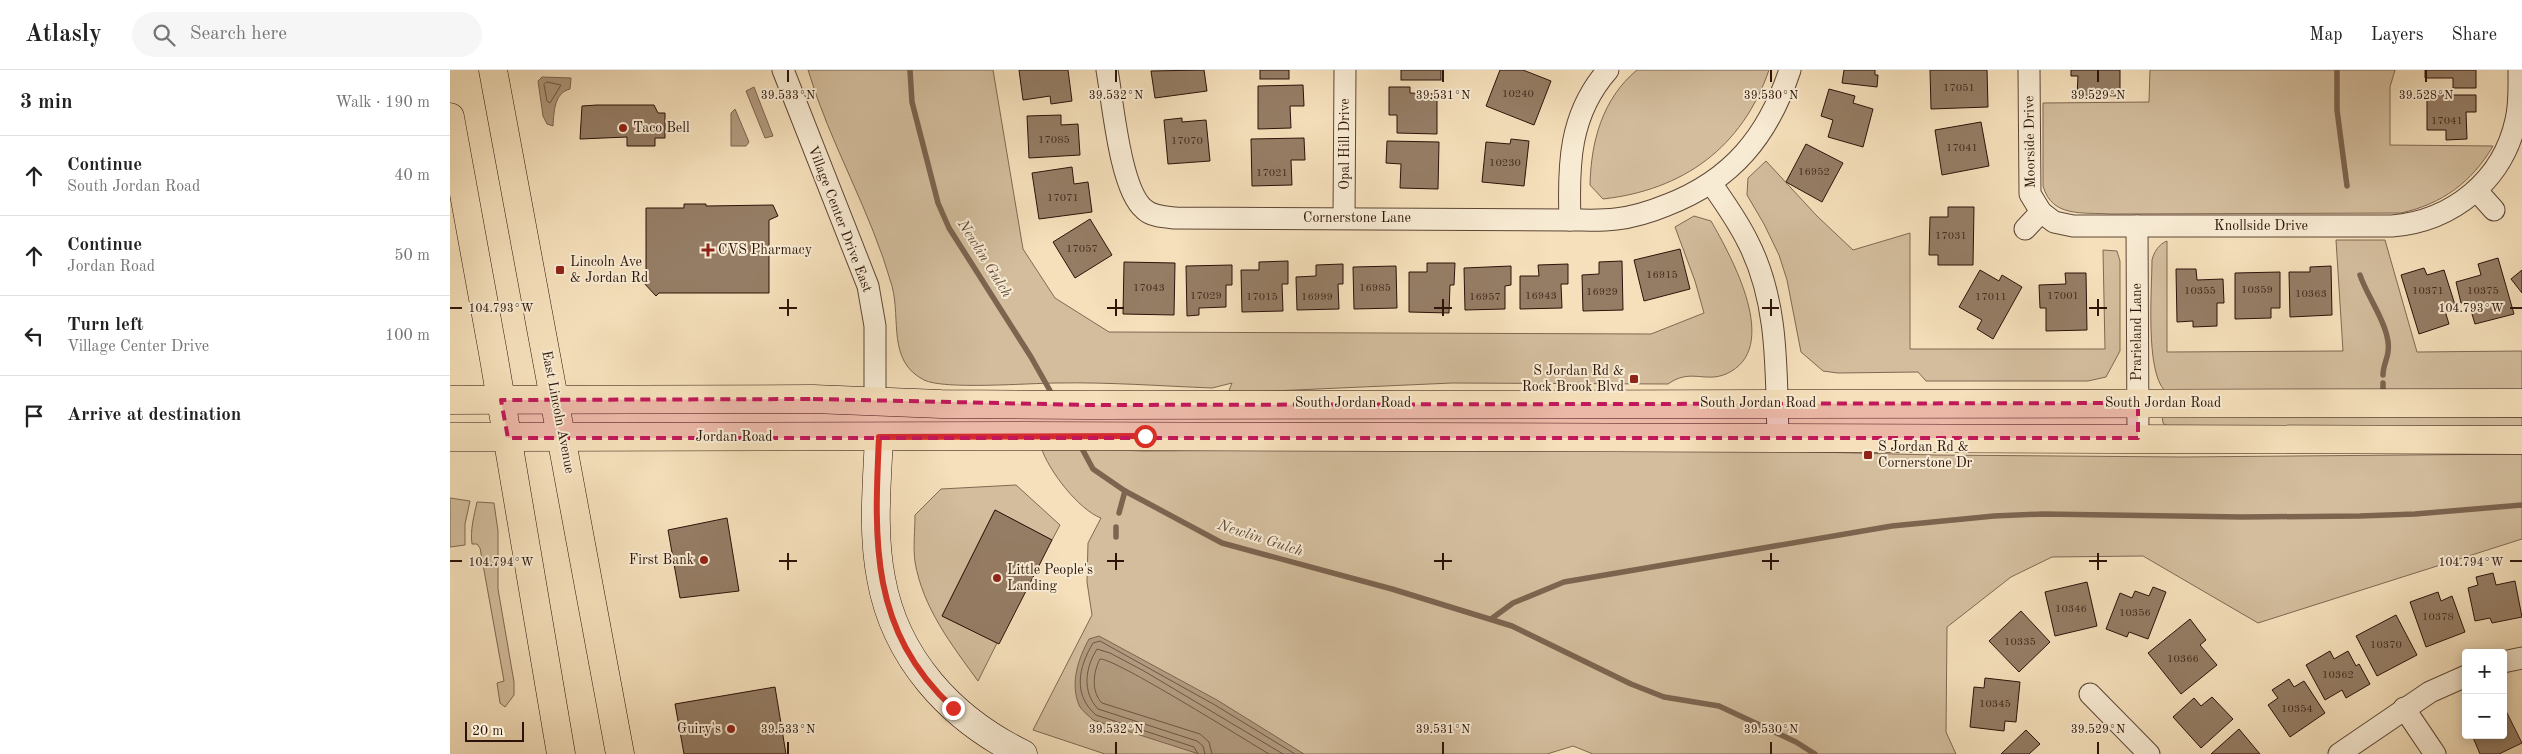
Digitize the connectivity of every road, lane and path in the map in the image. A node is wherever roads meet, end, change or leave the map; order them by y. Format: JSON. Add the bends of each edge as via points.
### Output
{"nodes":[{"id":1,"x":493,"y":70,"type":"edge"},
{"id":2,"x":783,"y":70,"type":"edge"},
{"id":3,"x":1107,"y":70,"type":"edge"},
{"id":4,"x":1345,"y":70,"type":"edge"},
{"id":5,"x":1608,"y":70,"type":"edge"},
{"id":6,"x":1790,"y":70,"type":"edge"},
{"id":7,"x":2029,"y":70,"type":"edge"},
{"id":8,"x":2519,"y":70,"type":"edge"},
{"id":9,"x":450,"y":117,"type":"edge"},
{"id":10,"x":1711,"y":183,"type":"junction"},
{"id":11,"x":2476,"y":191,"type":"junction"},
{"id":12,"x":2494,"y":210,"type":"dead end"},
{"id":13,"x":2041,"y":212,"type":"junction"},
{"id":14,"x":1344,"y":218,"type":"junction"},
{"id":15,"x":1570,"y":220,"type":"junction"},
{"id":16,"x":2137,"y":226,"type":"junction"},
{"id":17,"x":2025,"y":229,"type":"dead end"},
{"id":18,"x":450,"y":400,"type":"edge"},
{"id":19,"x":501,"y":400,"type":"junction"},
{"id":20,"x":556,"y":400,"type":"junction"},
{"id":21,"x":876,"y":402,"type":"junction"},
{"id":22,"x":1776,"y":402,"type":"junction"},
{"id":23,"x":2138,"y":403,"type":"junction"},
{"id":24,"x":2522,"y":403,"type":"edge"},
{"id":25,"x":941,"y":404,"type":"junction"},
{"id":26,"x":450,"y":437,"type":"edge"},
{"id":27,"x":879,"y":437,"type":"junction"},
{"id":28,"x":508,"y":438,"type":"junction"},
{"id":29,"x":564,"y":438,"type":"junction"},
{"id":30,"x":1778,"y":438,"type":"junction"},
{"id":31,"x":2138,"y":438,"type":"junction"},
{"id":32,"x":2522,"y":440,"type":"edge"},
{"id":33,"x":2522,"y":658,"type":"edge"},
{"id":34,"x":2507,"y":661,"type":"edge"},
{"id":35,"x":2462,"y":678,"type":"edge"},
{"id":36,"x":2090,"y":694,"type":"dead end"},
{"id":37,"x":2404,"y":708,"type":"junction"},
{"id":38,"x":561,"y":754,"type":"edge"},
{"id":39,"x":620,"y":754,"type":"edge"},
{"id":40,"x":1023,"y":754,"type":"edge"},
{"id":41,"x":2149,"y":754,"type":"edge"},
{"id":42,"x":2339,"y":754,"type":"edge"},
{"id":43,"x":2435,"y":754,"type":"edge"}],
"edges":[{"from":1,"to":20,"type":"main road","name":"East Lincoln Avenue"},
{"from":2,"to":21,"type":"street","name":"Village Center Drive East","via":[[868,286],[875,326]]},
{"from":3,"to":14,"type":"street","name":"Cornerstone Lane","via":[[1127,183],[1132,196],[1145,210],[1176,218]]},
{"from":4,"to":14,"type":"street","name":"Opal Hill Drive"},
{"from":5,"to":15,"type":"street","via":[[1584,105],[1576,128],[1570,160]]},
{"from":6,"to":10,"type":"street","name":"Cornerstone Lane","via":[[1776,106],[1758,138],[1738,161]]},
{"from":7,"to":13,"type":"street","name":"Moorside Drive","via":[[2029,183],[2034,203]]},
{"from":8,"to":11,"type":"street","name":"Knollside Drive","via":[[2518,110],[2509,144],[2492,174]]},
{"from":9,"to":19,"type":"main road"},
{"from":10,"to":15,"type":"street","name":"Cornerstone Lane","via":[[1682,199],[1639,215]]},
{"from":10,"to":22,"type":"street","via":[[1748,242],[1767,294],[1774,336]]},
{"from":11,"to":12,"type":"street"},
{"from":11,"to":16,"type":"street","name":"Knollside Drive","via":[[2444,213],[2405,225]]},
{"from":13,"to":16,"type":"street","name":"Knollside Drive","via":[[2046,218],[2064,225]]},
{"from":13,"to":17,"type":"street"},
{"from":14,"to":15,"type":"street","name":"Cornerstone Lane"},
{"from":16,"to":23,"type":"street","name":"Prarieland Lane"},
{"from":18,"to":19,"type":"main road"},
{"from":19,"to":20,"type":"main road"},
{"from":19,"to":28,"type":"main road"},
{"from":20,"to":21,"type":"main road"},
{"from":20,"to":29,"type":"main road","name":"East Lincoln Avenue"},
{"from":21,"to":25,"type":"main road"},
{"from":22,"to":23,"type":"main road","name":"South Jordan Road"},
{"from":22,"to":25,"type":"main road","name":"South Jordan Road"},
{"from":22,"to":30,"type":"street"},
{"from":23,"to":24,"type":"main road","name":"South Jordan Road"},
{"from":23,"to":31,"type":"street","name":"Prarieland Lane"},
{"from":25,"to":27,"type":"main road","via":[[917,420]]},
{"from":26,"to":28,"type":"main road","name":"Jordan Road"},
{"from":27,"to":29,"type":"main road","name":"Jordan Road"},
{"from":27,"to":30,"type":"main road","name":"Jordan Road"},
{"from":27,"to":40,"type":"street","via":[[876,510],[880,570],[885,599],[903,643],[930,684],[953,708],[984,732]]},
{"from":28,"to":29,"type":"main road","name":"Jordan Road"},
{"from":28,"to":38,"type":"main road"},
{"from":29,"to":39,"type":"main road","name":"East Lincoln Avenue"},
{"from":30,"to":31,"type":"main road"},
{"from":31,"to":32,"type":"main road"},
{"from":33,"to":34,"type":"street"},
{"from":35,"to":37,"type":"street"},
{"from":36,"to":41,"type":"street"},
{"from":37,"to":42,"type":"street"},
{"from":37,"to":43,"type":"street"}]}
